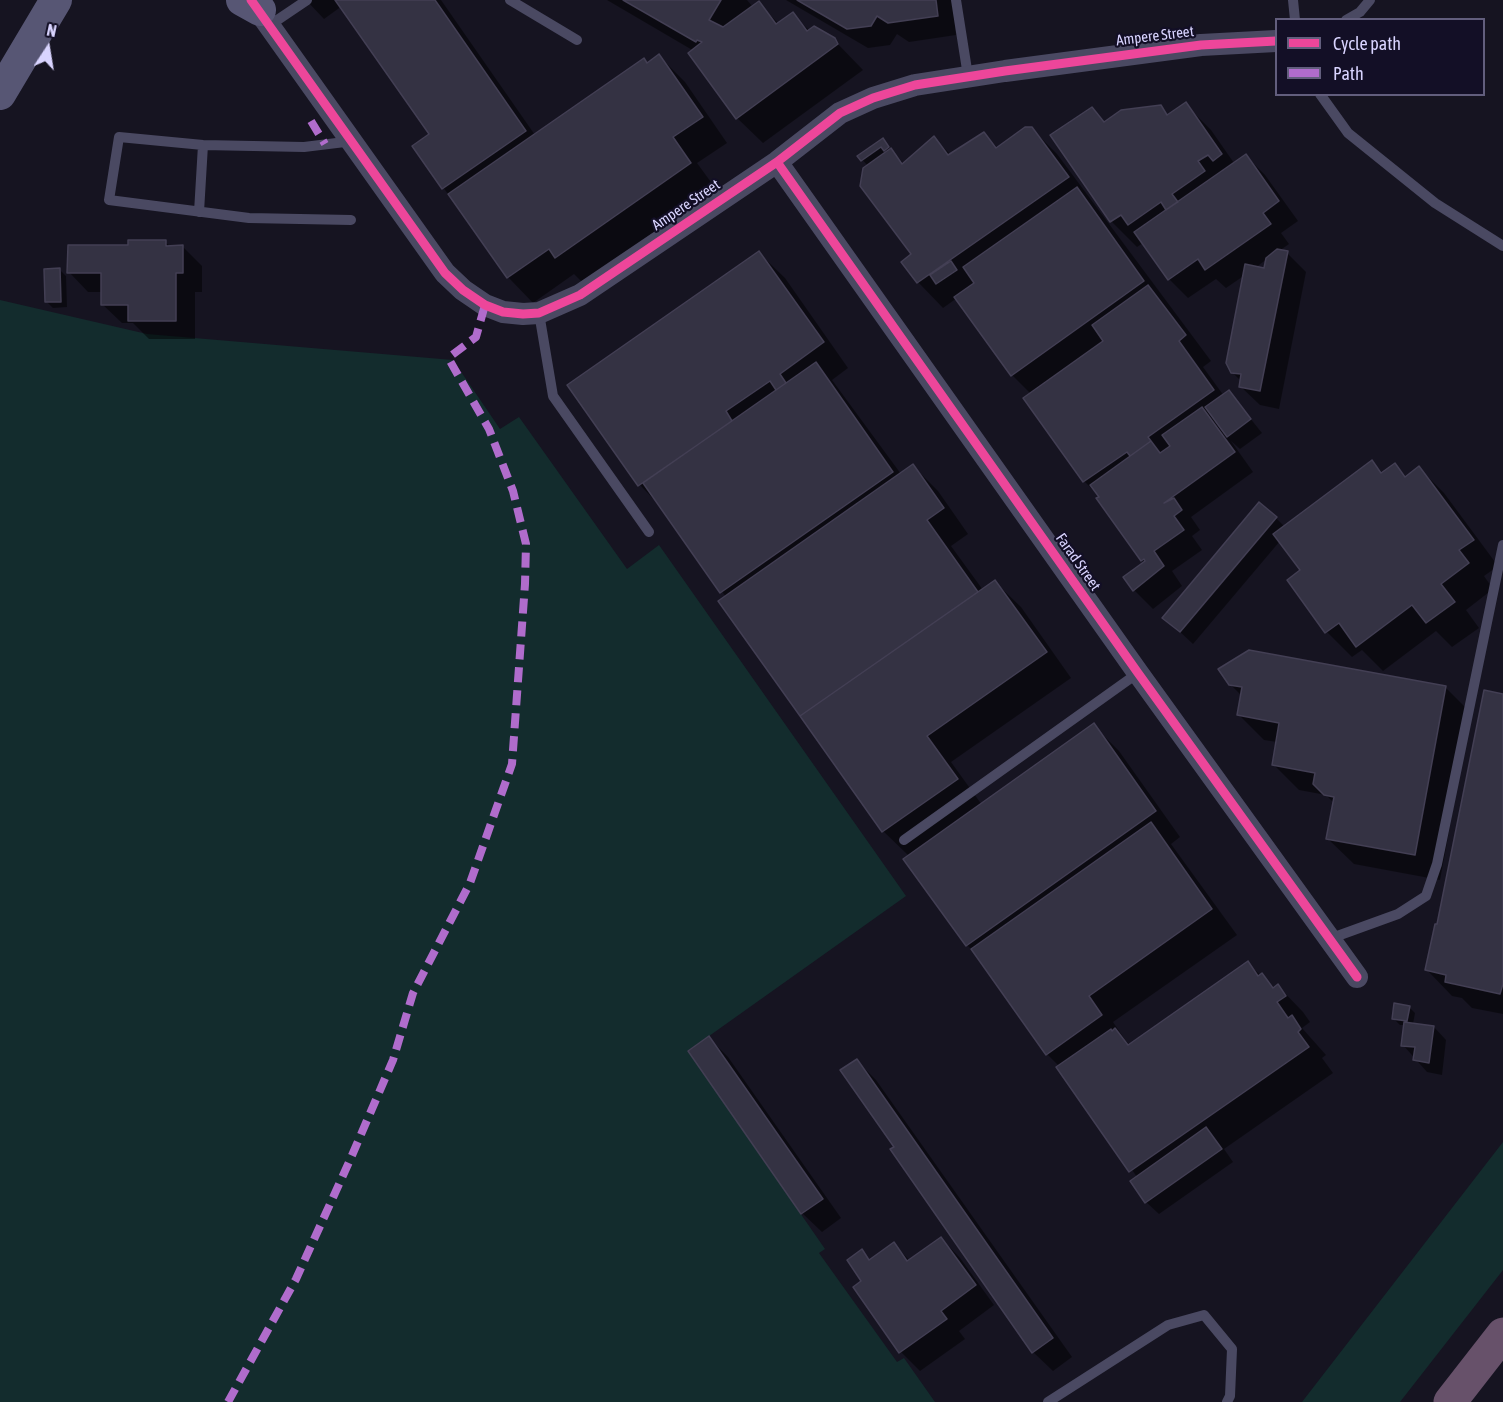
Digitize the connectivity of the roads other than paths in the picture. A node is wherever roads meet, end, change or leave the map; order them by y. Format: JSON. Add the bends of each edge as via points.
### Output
{"nodes":[{"id":1,"x":56,"y":0,"type":"edge"},
{"id":2,"x":81,"y":0,"type":"edge"},
{"id":3,"x":307,"y":0,"type":"edge"},
{"id":4,"x":510,"y":0,"type":"edge"},
{"id":5,"x":956,"y":0,"type":"edge"},
{"id":6,"x":1293,"y":0,"type":"edge"},
{"id":7,"x":1370,"y":0,"type":"edge"},
{"id":8,"x":254,"y":6,"type":"edge"},
{"id":9,"x":1295,"y":18,"type":"edge"},
{"id":10,"x":1350,"y":18,"type":"edge"},
{"id":11,"x":32,"y":40,"type":"junction"},
{"id":12,"x":577,"y":40,"type":"dead end"},
{"id":13,"x":1275,"y":41,"type":"edge"},
{"id":14,"x":968,"y":76,"type":"junction"},
{"id":15,"x":0,"y":94,"type":"edge"},
{"id":16,"x":1321,"y":96,"type":"edge"},
{"id":17,"x":353,"y":141,"type":"junction"},
{"id":18,"x":202,"y":145,"type":"junction"},
{"id":19,"x":777,"y":162,"type":"junction"},
{"id":20,"x":199,"y":212,"type":"junction"},
{"id":21,"x":351,"y":220,"type":"dead end"},
{"id":22,"x":1503,"y":246,"type":"edge"},
{"id":23,"x":539,"y":313,"type":"junction"},
{"id":24,"x":649,"y":532,"type":"dead end"},
{"id":25,"x":1503,"y":545,"type":"edge"},
{"id":26,"x":1138,"y":673,"type":"junction"},
{"id":27,"x":904,"y":840,"type":"dead end"},
{"id":28,"x":1329,"y":939,"type":"junction"},
{"id":29,"x":1357,"y":978,"type":"dead end"},
{"id":30,"x":1503,"y":1334,"type":"edge"},
{"id":31,"x":1048,"y":1402,"type":"edge"},
{"id":32,"x":1227,"y":1402,"type":"edge"},
{"id":33,"x":1450,"y":1402,"type":"edge"}],
"edges":[{"from":1,"to":11,"type":"main road"},
{"from":2,"to":11,"type":"main road","via":[[72,14]]},
{"from":3,"to":8,"type":"lane"},
{"from":4,"to":12,"type":"lane"},
{"from":5,"to":14,"type":"lane"},
{"from":6,"to":9,"type":"lane"},
{"from":7,"to":10,"type":"lane"},
{"from":8,"to":17,"type":"street","name":"Ampere Street"},
{"from":11,"to":15,"type":"main road"},
{"from":13,"to":14,"type":"street","name":"Ampere Street","via":[[1201,45]]},
{"from":14,"to":19,"type":"street","name":"Ampere Street","via":[[915,85],[840,113]]},
{"from":16,"to":22,"type":"lane","via":[[1348,133],[1435,203]]},
{"from":17,"to":18,"type":"lane","via":[[304,147]]},
{"from":17,"to":23,"type":"street","name":"Ampere Street","via":[[445,273],[463,290],[503,312]]},
{"from":18,"to":20,"type":"lane"},
{"from":18,"to":20,"type":"lane","via":[[120,137],[109,200]]},
{"from":19,"to":23,"type":"street","name":"Ampere Street","via":[[580,295]]},
{"from":19,"to":26,"type":"street","name":"Farad Street"},
{"from":20,"to":21,"type":"lane","via":[[249,218]]},
{"from":23,"to":24,"type":"lane","via":[[553,396]]},
{"from":25,"to":28,"type":"lane","via":[[1437,864],[1426,896],[1398,914]]},
{"from":26,"to":27,"type":"lane"},
{"from":26,"to":28,"type":"street","name":"Farad Street"},
{"from":28,"to":29,"type":"street","name":"Farad Street"},
{"from":30,"to":33,"type":"highway"},
{"from":31,"to":32,"type":"lane","via":[[1168,1325],[1204,1315],[1232,1349]]}]}
